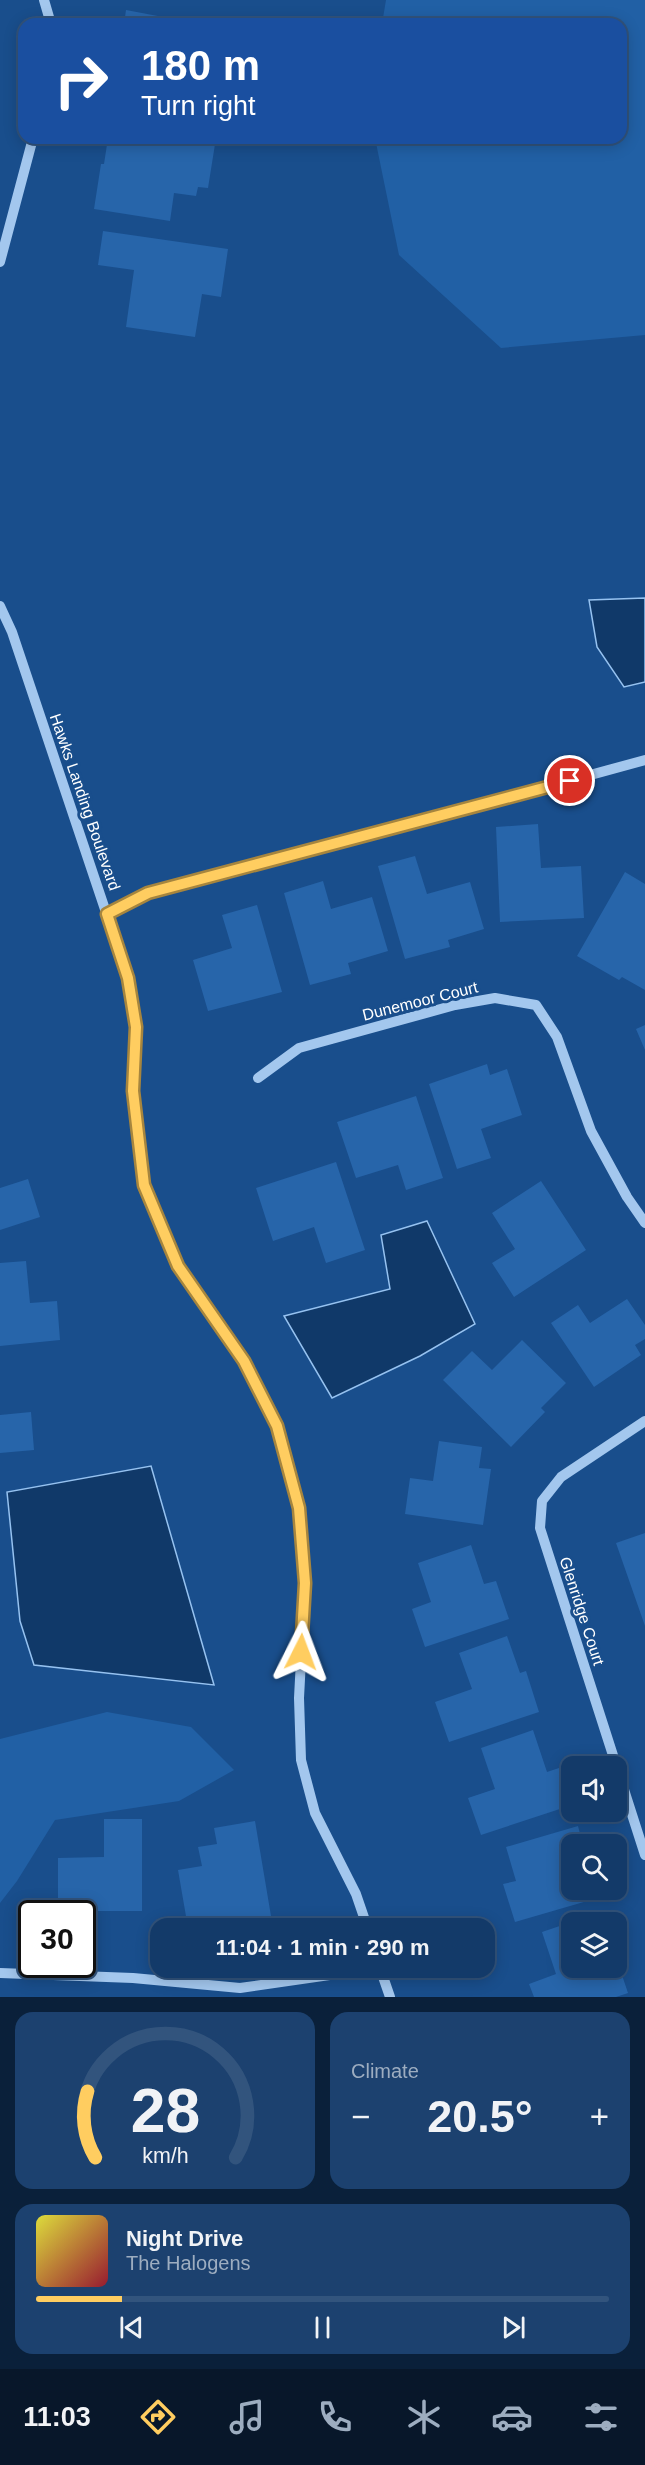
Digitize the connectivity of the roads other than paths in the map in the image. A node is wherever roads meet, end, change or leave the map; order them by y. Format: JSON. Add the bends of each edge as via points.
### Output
{"nodes":[{"id":1,"x":44,"y":0,"type":"edge"},
{"id":2,"x":49,"y":18,"type":"edge"},
{"id":3,"x":31,"y":144,"type":"edge"},
{"id":4,"x":0,"y":262,"type":"edge"},
{"id":5,"x":0,"y":606,"type":"edge"},
{"id":6,"x":645,"y":760,"type":"edge"},
{"id":7,"x":107,"y":914,"type":"junction"},
{"id":8,"x":258,"y":1078,"type":"dead end"},
{"id":9,"x":645,"y":1223,"type":"edge"},
{"id":10,"x":645,"y":1421,"type":"edge"},
{"id":11,"x":645,"y":1855,"type":"edge"},
{"id":12,"x":364,"y":1918,"type":"edge"},
{"id":13,"x":0,"y":1973,"type":"edge"},
{"id":14,"x":310,"y":1978,"type":"edge"},
{"id":15,"x":383,"y":1978,"type":"edge"},
{"id":16,"x":390,"y":1997,"type":"edge"}],
"edges":[{"from":1,"to":2,"type":"street"},
{"from":3,"to":4,"type":"street"},
{"from":5,"to":7,"type":"street","name":"Hawks Landing Boulevard"},
{"from":6,"to":7,"type":"street","via":[[148,893]]},
{"from":7,"to":12,"type":"street","name":"Hawks Landing Boulevard","via":[[128,978],[136,1027],[133,1091],[144,1185],[178,1266],[244,1361],[277,1426],[299,1508],[305,1583],[299,1698],[301,1760],[315,1813]]},
{"from":8,"to":9,"type":"street","name":"Dunemoor Court","via":[[299,1048],[455,1005],[495,998],[536,1005],[557,1037],[591,1131]]},
{"from":10,"to":11,"type":"street","name":"Glenridge Court","via":[[561,1477],[542,1501],[540,1528]]},
{"from":13,"to":14,"type":"street","via":[[133,1978],[240,1988]]},
{"from":15,"to":16,"type":"street"}]}
